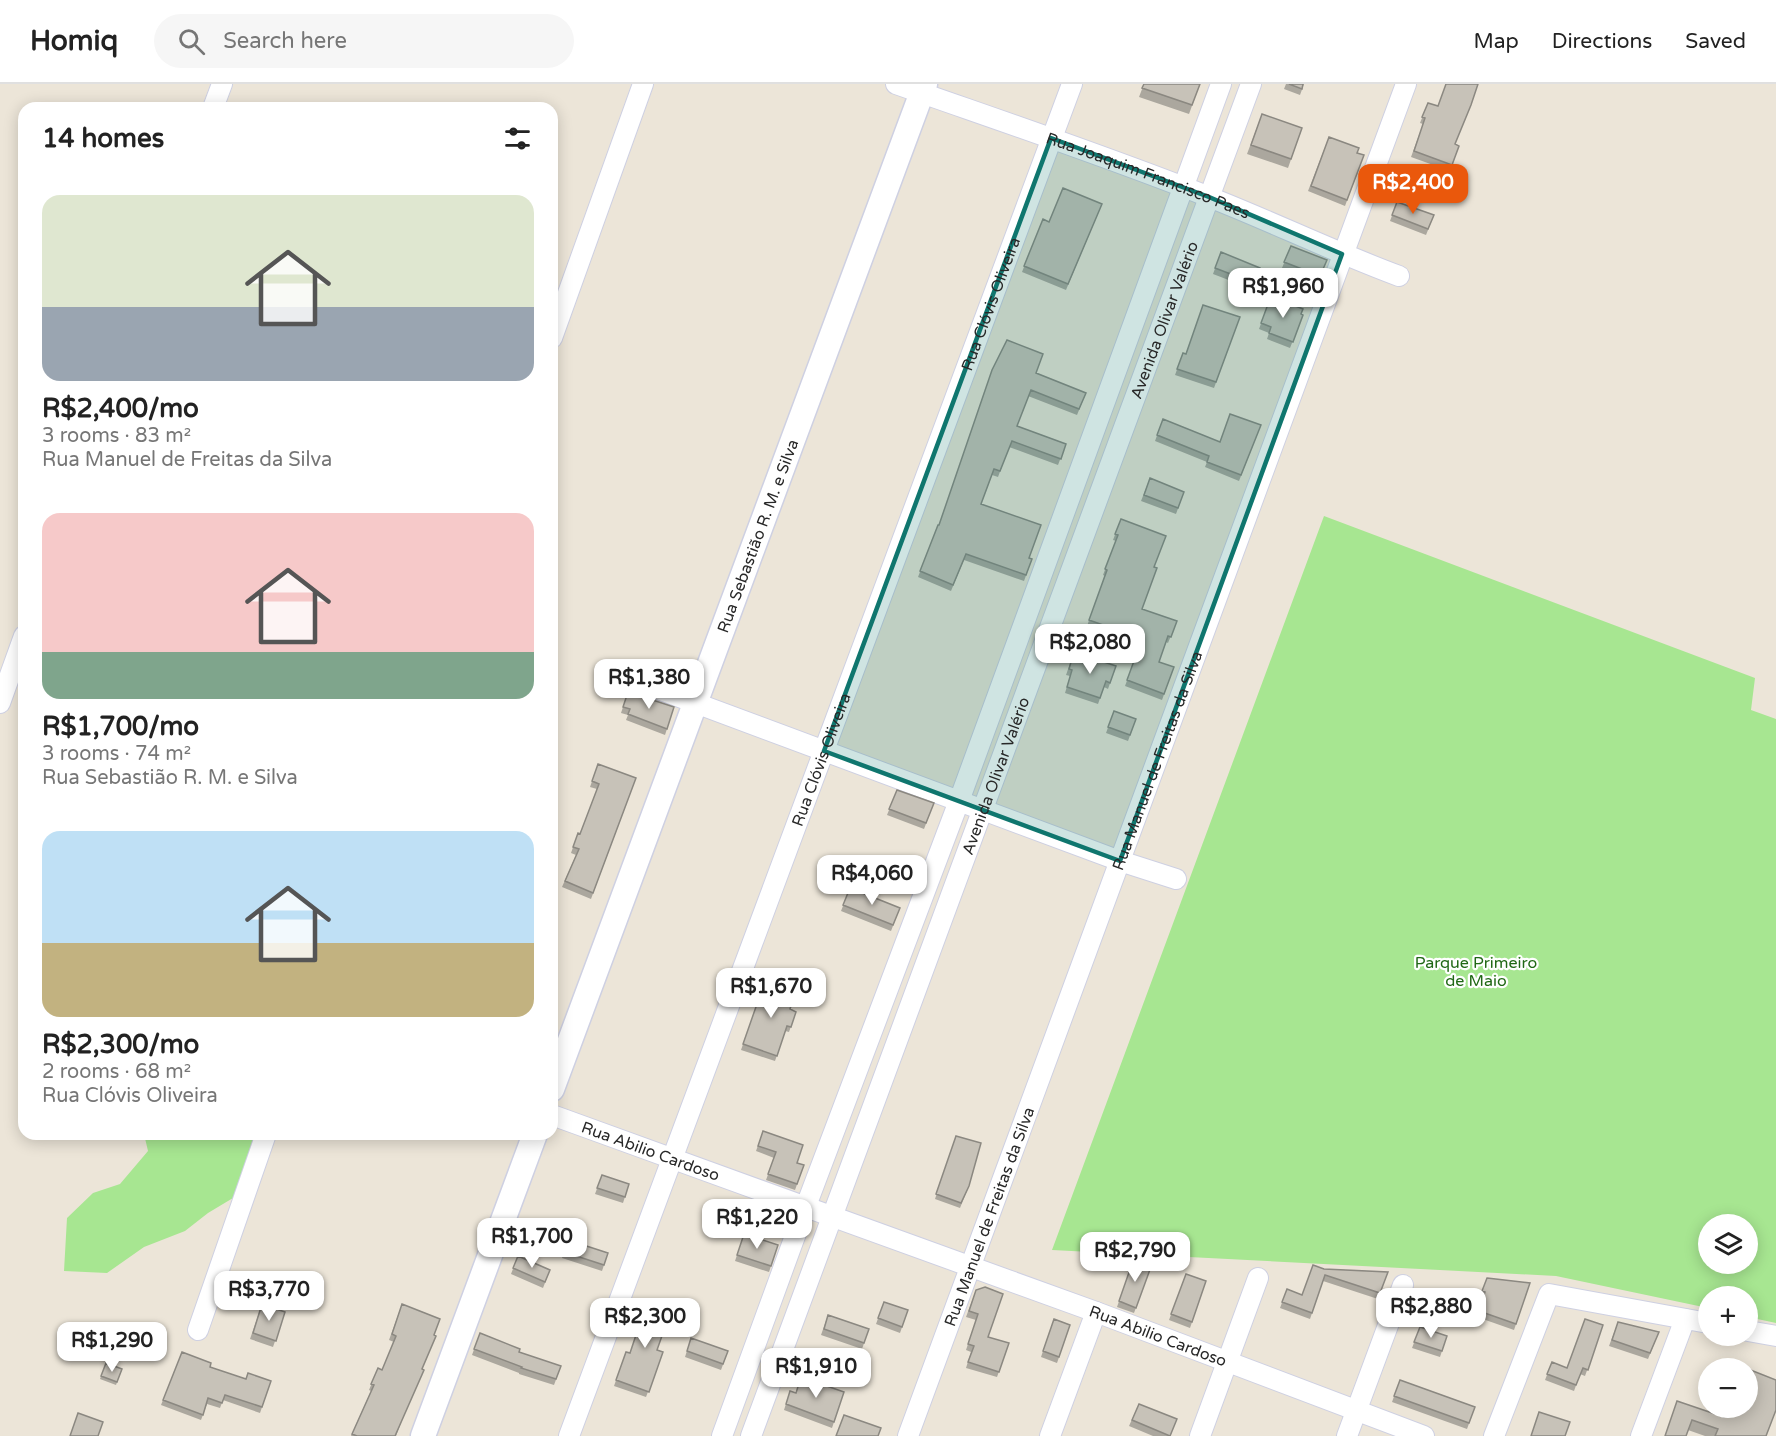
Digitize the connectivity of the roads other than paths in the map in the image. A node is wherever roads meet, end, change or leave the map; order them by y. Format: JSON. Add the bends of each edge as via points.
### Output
{"nodes":[{"id":1,"x":222,"y":84,"type":"edge"},
{"id":2,"x":643,"y":84,"type":"edge"},
{"id":3,"x":896,"y":84,"type":"edge"},
{"id":4,"x":1072,"y":84,"type":"edge"},
{"id":5,"x":1221,"y":84,"type":"edge"},
{"id":6,"x":1251,"y":84,"type":"edge"},
{"id":7,"x":1406,"y":84,"type":"edge"},
{"id":8,"x":923,"y":88,"type":"edge"},
{"id":9,"x":215,"y":102,"type":"edge"},
{"id":10,"x":1051,"y":138,"type":"junction"},
{"id":11,"x":1183,"y":188,"type":"junction"},
{"id":12,"x":1209,"y":197,"type":"junction"},
{"id":13,"x":1342,"y":254,"type":"junction"},
{"id":14,"x":1399,"y":276,"type":"dead end"},
{"id":15,"x":558,"y":321,"type":"edge"},
{"id":16,"x":18,"y":653,"type":"edge"},
{"id":17,"x":631,"y":680,"type":"dead end"},
{"id":18,"x":0,"y":703,"type":"edge"},
{"id":19,"x":695,"y":703,"type":"junction"},
{"id":20,"x":824,"y":751,"type":"junction"},
{"id":21,"x":959,"y":801,"type":"junction"},
{"id":22,"x":983,"y":809,"type":"junction"},
{"id":23,"x":1120,"y":861,"type":"junction"},
{"id":24,"x":1176,"y":879,"type":"dead end"},
{"id":25,"x":558,"y":1073,"type":"edge"},
{"id":26,"x":558,"y":1117,"type":"edge"},
{"id":27,"x":264,"y":1140,"type":"edge"},
{"id":28,"x":533,"y":1140,"type":"edge"},
{"id":29,"x":672,"y":1158,"type":"junction"},
{"id":30,"x":806,"y":1206,"type":"junction"},
{"id":31,"x":832,"y":1217,"type":"junction"},
{"id":32,"x":971,"y":1266,"type":"junction"},
{"id":33,"x":1258,"y":1278,"type":"dead end"},
{"id":34,"x":1403,"y":1285,"type":"dead end"},
{"id":35,"x":1096,"y":1311,"type":"junction"},
{"id":36,"x":1685,"y":1319,"type":"junction"},
{"id":37,"x":1698,"y":1321,"type":"edge"},
{"id":38,"x":198,"y":1330,"type":"dead end"},
{"id":39,"x":1758,"y":1333,"type":"edge"},
{"id":40,"x":1776,"y":1336,"type":"edge"},
{"id":41,"x":1228,"y":1362,"type":"junction"},
{"id":42,"x":1357,"y":1410,"type":"junction"},
{"id":43,"x":423,"y":1436,"type":"edge"},
{"id":44,"x":569,"y":1436,"type":"edge"},
{"id":45,"x":722,"y":1436,"type":"edge"},
{"id":46,"x":751,"y":1436,"type":"edge"},
{"id":47,"x":908,"y":1436,"type":"edge"},
{"id":48,"x":1050,"y":1436,"type":"edge"},
{"id":49,"x":1200,"y":1436,"type":"edge"},
{"id":50,"x":1347,"y":1436,"type":"edge"},
{"id":51,"x":1424,"y":1436,"type":"edge"},
{"id":52,"x":1494,"y":1436,"type":"edge"},
{"id":53,"x":1641,"y":1436,"type":"edge"}],
"edges":[{"from":1,"to":9,"type":"street"},
{"from":2,"to":15,"type":"street"},
{"from":3,"to":8,"type":"street","name":"Rua Joaquim Francisco Paes"},
{"from":4,"to":10,"type":"street","name":"Rua Clóvis Oliveira"},
{"from":5,"to":11,"type":"street"},
{"from":6,"to":12,"type":"street","name":"Avenida Olivar Valério"},
{"from":7,"to":13,"type":"street","name":"Rua Manuel de Freitas da Silva"},
{"from":8,"to":10,"type":"street","name":"Rua Joaquim Francisco Paes"},
{"from":8,"to":19,"type":"street","name":"Rua Sebastião R. M. e Silva"},
{"from":10,"to":11,"type":"street","name":"Rua Joaquim Francisco Paes"},
{"from":10,"to":20,"type":"street","name":"Rua Clóvis Oliveira"},
{"from":11,"to":12,"type":"street","name":"Rua Joaquim Francisco Paes"},
{"from":11,"to":21,"type":"street"},
{"from":12,"to":13,"type":"street","name":"Rua Joaquim Francisco Paes"},
{"from":12,"to":22,"type":"street","name":"Avenida Olivar Valério"},
{"from":13,"to":14,"type":"street","name":"Rua Joaquim Francisco Paes"},
{"from":13,"to":23,"type":"street","name":"Rua Manuel de Freitas da Silva"},
{"from":16,"to":18,"type":"street"},
{"from":17,"to":19,"type":"street"},
{"from":19,"to":20,"type":"street"},
{"from":19,"to":25,"type":"street","name":"Rua Sebastião R. M. e Silva"},
{"from":20,"to":21,"type":"street"},
{"from":20,"to":29,"type":"street","name":"Rua Clóvis Oliveira"},
{"from":21,"to":22,"type":"street"},
{"from":21,"to":30,"type":"street"},
{"from":22,"to":23,"type":"street"},
{"from":22,"to":31,"type":"street","name":"Avenida Olivar Valério"},
{"from":23,"to":24,"type":"street"},
{"from":23,"to":32,"type":"street","name":"Rua Manuel de Freitas da Silva"},
{"from":26,"to":29,"type":"street","name":"Rua Abilio Cardoso"},
{"from":27,"to":38,"type":"street"},
{"from":28,"to":43,"type":"street"},
{"from":29,"to":30,"type":"street","name":"Rua Abilio Cardoso"},
{"from":29,"to":44,"type":"street","name":"Rua Clóvis Oliveira"},
{"from":30,"to":31,"type":"street","name":"Rua Abilio Cardoso"},
{"from":30,"to":45,"type":"street"},
{"from":31,"to":32,"type":"street","name":"Rua Abilio Cardoso"},
{"from":31,"to":46,"type":"street","name":"Avenida Olivar Valério"},
{"from":32,"to":35,"type":"street","name":"Rua Abilio Cardoso"},
{"from":32,"to":47,"type":"street","name":"Rua Manuel de Freitas da Silva"},
{"from":33,"to":41,"type":"street"},
{"from":34,"to":42,"type":"street"},
{"from":35,"to":41,"type":"street","name":"Rua Abilio Cardoso"},
{"from":35,"to":48,"type":"street"},
{"from":36,"to":37,"type":"street"},
{"from":36,"to":52,"type":"street","via":[[1549,1294]]},
{"from":36,"to":53,"type":"street"},
{"from":39,"to":40,"type":"street"},
{"from":41,"to":42,"type":"street","name":"Rua Abilio Cardoso"},
{"from":41,"to":49,"type":"street"},
{"from":42,"to":50,"type":"street"},
{"from":42,"to":51,"type":"street","name":"Rua Abilio Cardoso"}]}
